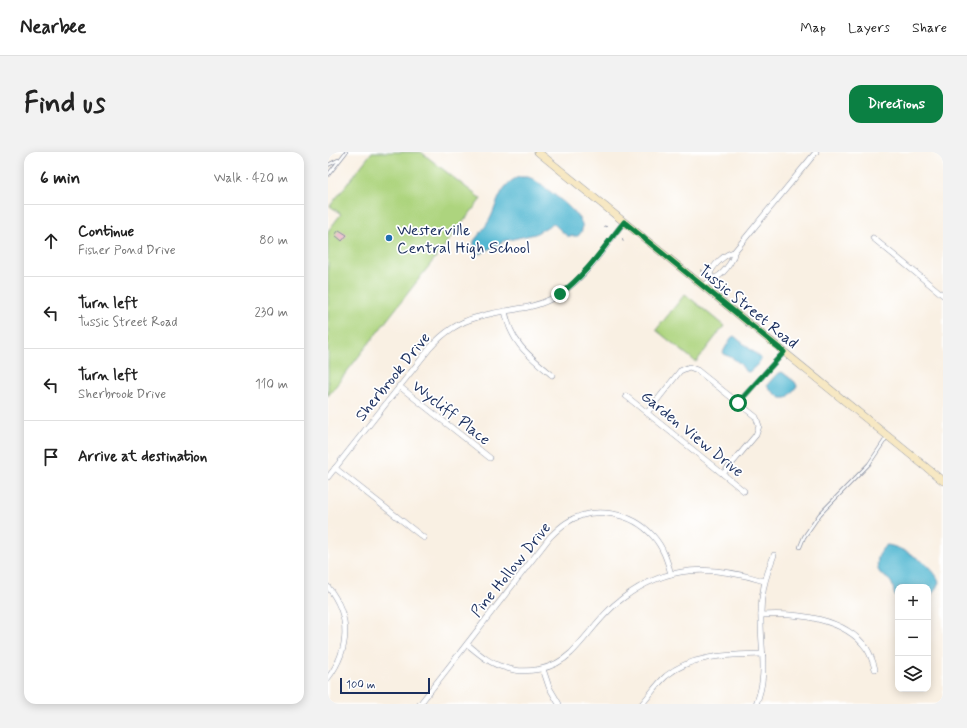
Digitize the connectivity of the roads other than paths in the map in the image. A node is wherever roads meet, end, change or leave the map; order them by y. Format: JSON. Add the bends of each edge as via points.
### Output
{"nodes":[{"id":1,"x":346,"y":152,"type":"edge"},
{"id":2,"x":538,"y":152,"type":"edge"},
{"id":3,"x":816,"y":152,"type":"edge"},
{"id":4,"x":341,"y":159,"type":"junction"},
{"id":5,"x":328,"y":165,"type":"edge"},
{"id":6,"x":328,"y":175,"type":"edge"},
{"id":7,"x":624,"y":222,"type":"junction"},
{"id":8,"x":873,"y":238,"type":"dead end"},
{"id":9,"x":734,"y":252,"type":"junction"},
{"id":10,"x":712,"y":278,"type":"junction"},
{"id":11,"x":704,"y":287,"type":"junction"},
{"id":12,"x":943,"y":295,"type":"edge"},
{"id":13,"x":505,"y":311,"type":"junction"},
{"id":14,"x":784,"y":352,"type":"junction"},
{"id":15,"x":552,"y":375,"type":"dead end"},
{"id":16,"x":399,"y":386,"type":"junction"},
{"id":17,"x":626,"y":396,"type":"dead end"},
{"id":18,"x":738,"y":403,"type":"junction"},
{"id":19,"x":647,"y":413,"type":"junction"},
{"id":20,"x":888,"y":436,"type":"junction"},
{"id":21,"x":490,"y":458,"type":"dead end"},
{"id":22,"x":335,"y":468,"type":"junction"},
{"id":23,"x":723,"y":474,"type":"junction"},
{"id":24,"x":328,"y":477,"type":"edge"},
{"id":25,"x":943,"y":481,"type":"edge"},
{"id":26,"x":744,"y":491,"type":"dead end"},
{"id":27,"x":424,"y":538,"type":"dead end"},
{"id":28,"x":800,"y":547,"type":"dead end"},
{"id":29,"x":774,"y":555,"type":"dead end"},
{"id":30,"x":671,"y":574,"type":"junction"},
{"id":31,"x":764,"y":581,"type":"junction"},
{"id":32,"x":328,"y":587,"type":"edge"},
{"id":33,"x":761,"y":615,"type":"junction"},
{"id":34,"x":467,"y":644,"type":"junction"},
{"id":35,"x":763,"y":654,"type":"junction"},
{"id":36,"x":543,"y":669,"type":"junction"},
{"id":37,"x":875,"y":669,"type":"dead end"},
{"id":38,"x":328,"y":678,"type":"edge"},
{"id":39,"x":420,"y":704,"type":"edge"},
{"id":40,"x":559,"y":704,"type":"edge"},
{"id":41,"x":642,"y":704,"type":"edge"},
{"id":42,"x":756,"y":704,"type":"edge"}],
"edges":[{"from":1,"to":4,"type":"lane"},
{"from":2,"to":7,"type":"main road","name":"Tussic Street Road"},
{"from":3,"to":9,"type":"street"},
{"from":4,"to":5,"type":"lane"},
{"from":4,"to":6,"type":"lane"},
{"from":7,"to":11,"type":"main road","name":"Tussic Street Road"},
{"from":7,"to":13,"type":"street","name":"Sherbrook Drive","via":[[570,287],[539,304]]},
{"from":8,"to":12,"type":"street"},
{"from":9,"to":10,"type":"street","via":[[733,259],[720,276]]},
{"from":9,"to":10,"type":"street","via":[[725,256],[712,270]]},
{"from":10,"to":11,"type":"street"},
{"from":11,"to":14,"type":"main road","name":"Tussic Street Road"},
{"from":13,"to":15,"type":"street","via":[[510,330],[520,347]]},
{"from":13,"to":16,"type":"street","name":"Sherbrook Drive","via":[[479,316],[447,332],[430,348]]},
{"from":14,"to":18,"type":"street"},
{"from":14,"to":20,"type":"main road","name":"Tussic Street Road"},
{"from":16,"to":21,"type":"street","name":"Wycliff Place"},
{"from":16,"to":22,"type":"street","name":"Sherbrook Drive"},
{"from":17,"to":19,"type":"street","name":"Garden View Drive"},
{"from":18,"to":19,"type":"street","via":[[697,370],[689,367],[680,371]]},
{"from":18,"to":23,"type":"street","via":[[756,417],[759,426],[756,435]]},
{"from":19,"to":23,"type":"street","name":"Garden View Drive"},
{"from":20,"to":25,"type":"main road","name":"Tussic Street Road"},
{"from":20,"to":28,"type":"lane","via":[[863,471],[820,514]]},
{"from":22,"to":24,"type":"street","name":"Sherbrook Drive"},
{"from":22,"to":27,"type":"street"},
{"from":23,"to":26,"type":"street","name":"Garden View Drive"},
{"from":29,"to":31,"type":"street"},
{"from":30,"to":31,"type":"street","via":[[719,570]]},
{"from":30,"to":34,"type":"street","name":"Pine Hollow Drive","via":[[660,545],[638,524],[620,515],[602,513],[582,516],[565,523],[550,537]]},
{"from":30,"to":36,"type":"street","via":[[623,597],[571,653]]},
{"from":31,"to":33,"type":"street"},
{"from":32,"to":38,"type":"street","via":[[342,612],[345,632],[342,652]]},
{"from":33,"to":35,"type":"street"},
{"from":33,"to":37,"type":"street","via":[[802,616],[832,624],[866,647]]},
{"from":34,"to":36,"type":"street","via":[[503,667],[515,670]]},
{"from":34,"to":39,"type":"street","name":"Pine Hollow Drive"},
{"from":35,"to":41,"type":"street","via":[[711,657],[691,662],[665,677]]},
{"from":35,"to":42,"type":"street","via":[[764,676]]},
{"from":36,"to":40,"type":"street","via":[[549,687]]}]}
